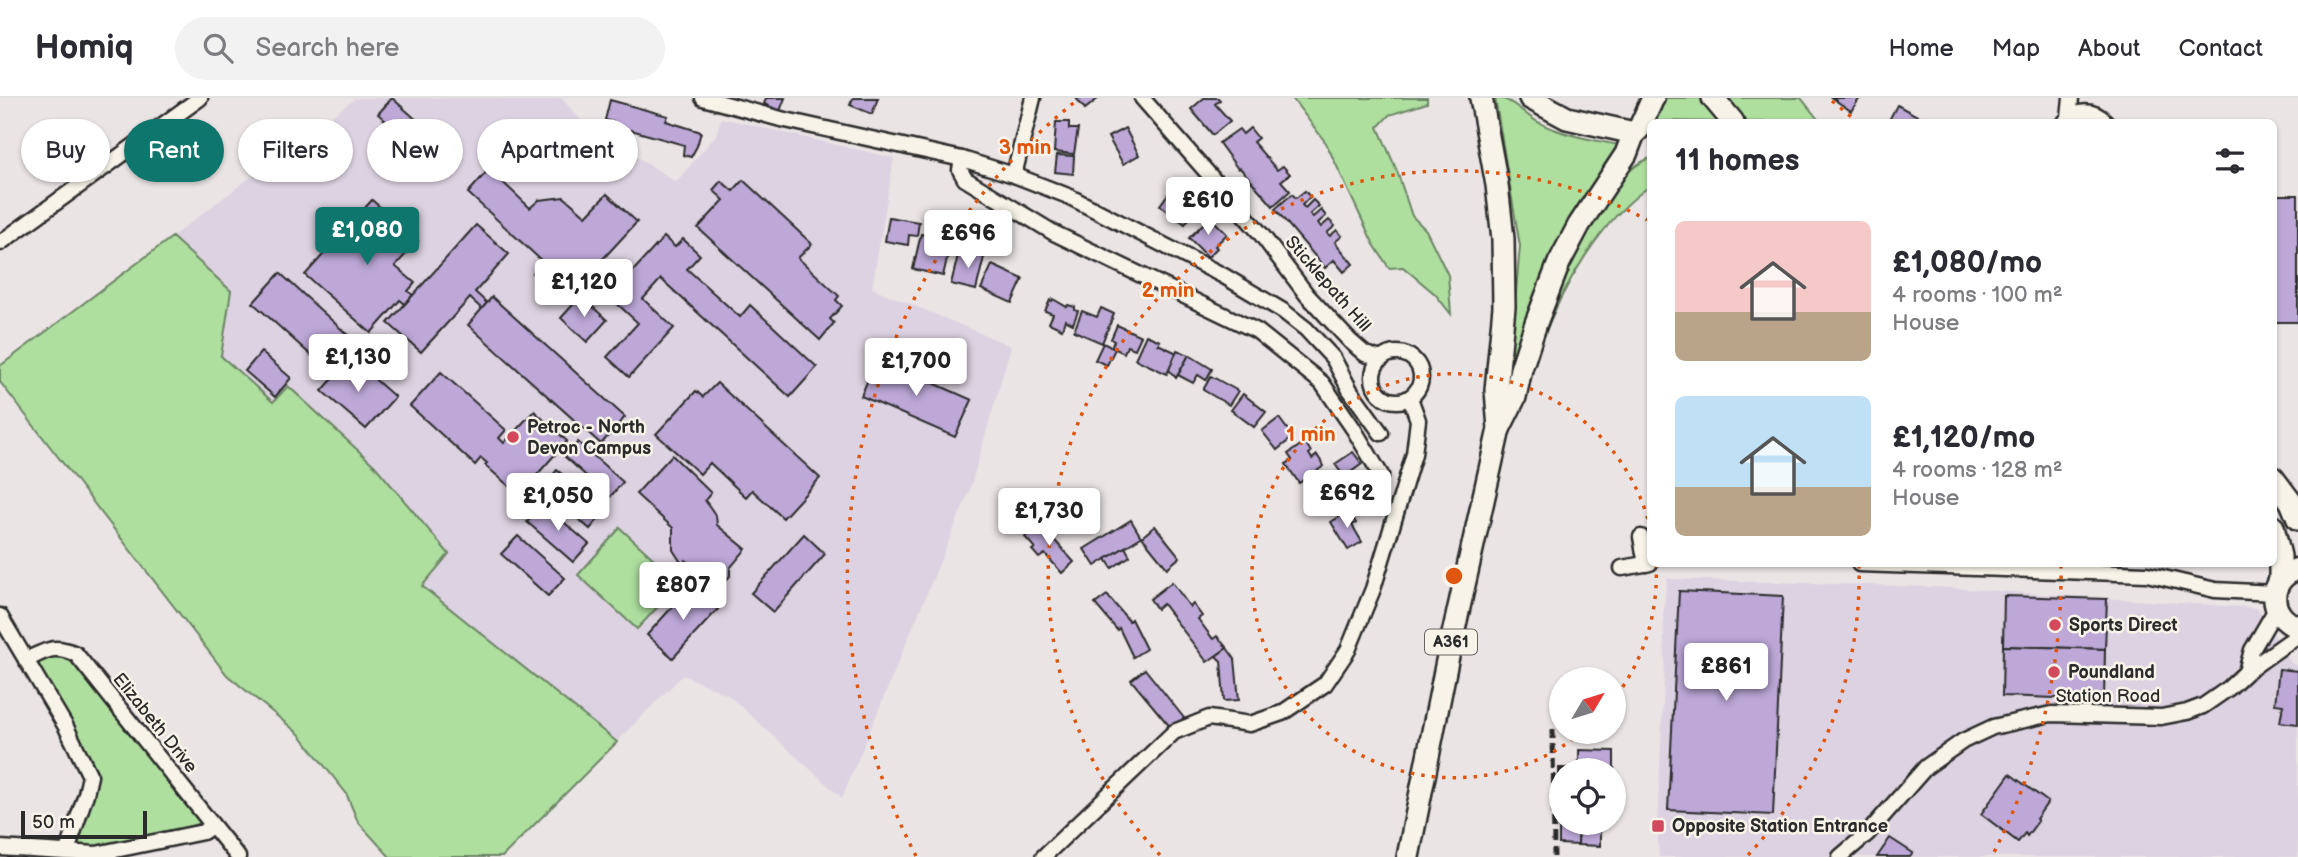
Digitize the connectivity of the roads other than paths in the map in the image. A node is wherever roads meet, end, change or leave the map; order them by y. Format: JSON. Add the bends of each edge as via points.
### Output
{"nodes":[{"id":1,"x":200,"y":98,"type":"edge"},
{"id":2,"x":703,"y":98,"type":"edge"},
{"id":3,"x":1033,"y":98,"type":"edge"},
{"id":4,"x":1142,"y":98,"type":"edge"},
{"id":5,"x":1480,"y":98,"type":"edge"},
{"id":6,"x":1530,"y":98,"type":"edge"},
{"id":7,"x":1653,"y":98,"type":"edge"},
{"id":8,"x":1713,"y":98,"type":"edge"},
{"id":9,"x":2071,"y":98,"type":"edge"},
{"id":10,"x":2092,"y":98,"type":"edge"},
{"id":11,"x":1730,"y":119,"type":"edge"},
{"id":12,"x":2067,"y":119,"type":"edge"},
{"id":13,"x":2069,"y":119,"type":"edge"},
{"id":14,"x":2101,"y":119,"type":"edge"},
{"id":15,"x":1641,"y":132,"type":"edge"},
{"id":16,"x":962,"y":159,"type":"junction"},
{"id":17,"x":1014,"y":175,"type":"junction"},
{"id":18,"x":2,"y":238,"type":"edge"},
{"id":19,"x":1381,"y":359,"type":"junction"},
{"id":20,"x":1410,"y":398,"type":"junction"},
{"id":21,"x":1499,"y":429,"type":"junction"},
{"id":22,"x":1381,"y":433,"type":"dead end"},
{"id":23,"x":1381,"y":475,"type":"dead end"},
{"id":24,"x":2277,"y":483,"type":"edge"},
{"id":25,"x":2298,"y":519,"type":"edge"},
{"id":26,"x":1641,"y":537,"type":"dead end"},
{"id":27,"x":2277,"y":544,"type":"edge"},
{"id":28,"x":1647,"y":560,"type":"edge"},
{"id":29,"x":1647,"y":564,"type":"edge"},
{"id":30,"x":1963,"y":567,"type":"edge"},
{"id":31,"x":1622,"y":568,"type":"dead end"},
{"id":32,"x":2165,"y":571,"type":"edge"},
{"id":33,"x":2282,"y":587,"type":"edge"},
{"id":34,"x":0,"y":616,"type":"edge"},
{"id":35,"x":2298,"y":627,"type":"edge"},
{"id":36,"x":2298,"y":635,"type":"edge"},
{"id":37,"x":26,"y":660,"type":"junction"},
{"id":38,"x":2246,"y":672,"type":"junction"},
{"id":39,"x":212,"y":826,"type":"junction"},
{"id":40,"x":0,"y":848,"type":"edge"},
{"id":41,"x":67,"y":851,"type":"junction"},
{"id":42,"x":238,"y":857,"type":"edge"},
{"id":43,"x":1043,"y":857,"type":"edge"},
{"id":44,"x":1408,"y":857,"type":"edge"},
{"id":45,"x":1840,"y":857,"type":"edge"}],
"edges":[{"from":1,"to":18,"type":"street"},
{"from":2,"to":16,"type":"street"},
{"from":3,"to":17,"type":"street"},
{"from":4,"to":19,"type":"street","name":"Sticklepath Hill","via":[[1254,226],[1307,295],[1365,354]]},
{"from":5,"to":21,"type":"main road","number":"A361","via":[[1503,239],[1504,307],[1496,390]]},
{"from":6,"to":15,"type":"main road","via":[[1567,118]]},
{"from":7,"to":15,"type":"main road"},
{"from":8,"to":11,"type":"main road"},
{"from":9,"to":12,"type":"street"},
{"from":10,"to":14,"type":"street"},
{"from":13,"to":14,"type":"street","via":[[2083,112]]},
{"from":15,"to":21,"type":"main road","number":"A361","via":[[1559,263],[1535,323],[1515,397]]},
{"from":16,"to":17,"type":"street"},
{"from":16,"to":23,"type":"street","via":[[960,170],[965,179],[1054,233],[1258,331],[1322,383]]},
{"from":17,"to":22,"type":"street","via":[[1068,196],[1224,276],[1283,312],[1333,358]]},
{"from":19,"to":20,"type":"street","via":[[1373,376],[1377,391],[1390,400]]},
{"from":19,"to":20,"type":"street","via":[[1397,353],[1414,360],[1421,378]]},
{"from":20,"to":43,"type":"street","via":[[1418,420],[1414,454],[1373,589],[1348,650],[1325,684],[1282,713],[1250,724],[1209,718],[1174,732]]},
{"from":21,"to":44,"type":"main road","number":"A361"},
{"from":24,"to":25,"type":"main road"},
{"from":26,"to":28,"type":"street"},
{"from":27,"to":33,"type":"main road"},
{"from":29,"to":31,"type":"street"},
{"from":30,"to":32,"type":"street"},
{"from":32,"to":33,"type":"street","via":[[2180,583],[2215,590]]},
{"from":33,"to":35,"type":"main road","via":[[2281,618]]},
{"from":33,"to":38,"type":"street","name":"Station Road"},
{"from":34,"to":37,"type":"street"},
{"from":36,"to":38,"type":"street","name":"Station Road"},
{"from":37,"to":39,"type":"street","name":"Elizabeth Drive","via":[[50,649],[76,654]]},
{"from":37,"to":41,"type":"street","via":[[90,776]]},
{"from":38,"to":45,"type":"street","name":"Station Road","via":[[2211,701],[2187,712],[2151,718],[2051,714],[1963,741],[1926,767],[1868,833]]},
{"from":39,"to":41,"type":"street","via":[[203,832],[96,854]]},
{"from":39,"to":42,"type":"street","name":"Elizabeth Drive"},
{"from":40,"to":41,"type":"street"}]}
